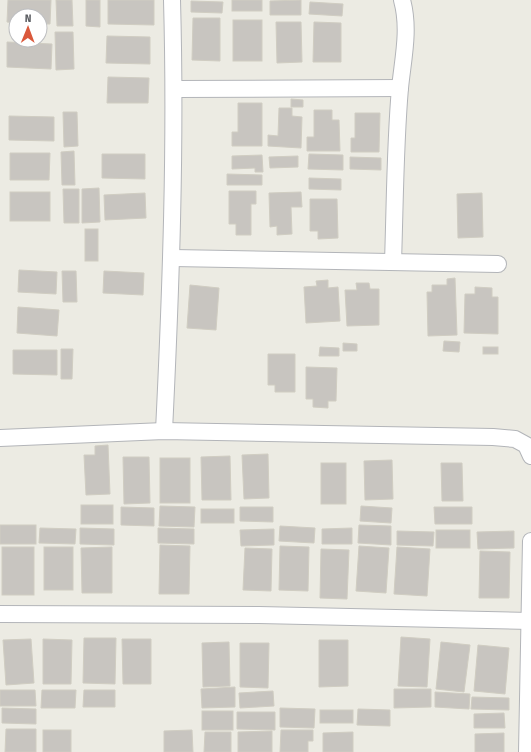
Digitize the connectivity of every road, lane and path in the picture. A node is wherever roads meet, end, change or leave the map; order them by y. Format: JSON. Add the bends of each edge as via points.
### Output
{"nodes":[{"id":1,"x":172,"y":0,"type":"edge"},
{"id":2,"x":402,"y":0,"type":"edge"},
{"id":3,"x":400,"y":88,"type":"junction"},
{"id":4,"x":175,"y":89,"type":"junction"},
{"id":5,"x":173,"y":258,"type":"junction"},
{"id":6,"x":393,"y":262,"type":"junction"},
{"id":7,"x":498,"y":264,"type":"dead end"},
{"id":8,"x":164,"y":431,"type":"junction"},
{"id":9,"x":0,"y":438,"type":"edge"},
{"id":10,"x":531,"y":456,"type":"edge"},
{"id":11,"x":531,"y":541,"type":"edge"},
{"id":12,"x":0,"y":614,"type":"edge"},
{"id":13,"x":530,"y":621,"type":"junction"},
{"id":14,"x":527,"y":752,"type":"edge"}],
"edges":[{"from":1,"to":4,"type":"street"},
{"from":2,"to":3,"type":"street","via":[[406,48]]},
{"from":3,"to":4,"type":"street"},
{"from":3,"to":6,"type":"street"},
{"from":4,"to":5,"type":"street"},
{"from":5,"to":6,"type":"street"},
{"from":5,"to":8,"type":"street"},
{"from":6,"to":7,"type":"street"},
{"from":8,"to":9,"type":"street"},
{"from":8,"to":10,"type":"street","via":[[505,437],[526,444]]},
{"from":11,"to":13,"type":"street"},
{"from":12,"to":13,"type":"street","via":[[267,615]]},
{"from":13,"to":14,"type":"street"}]}
